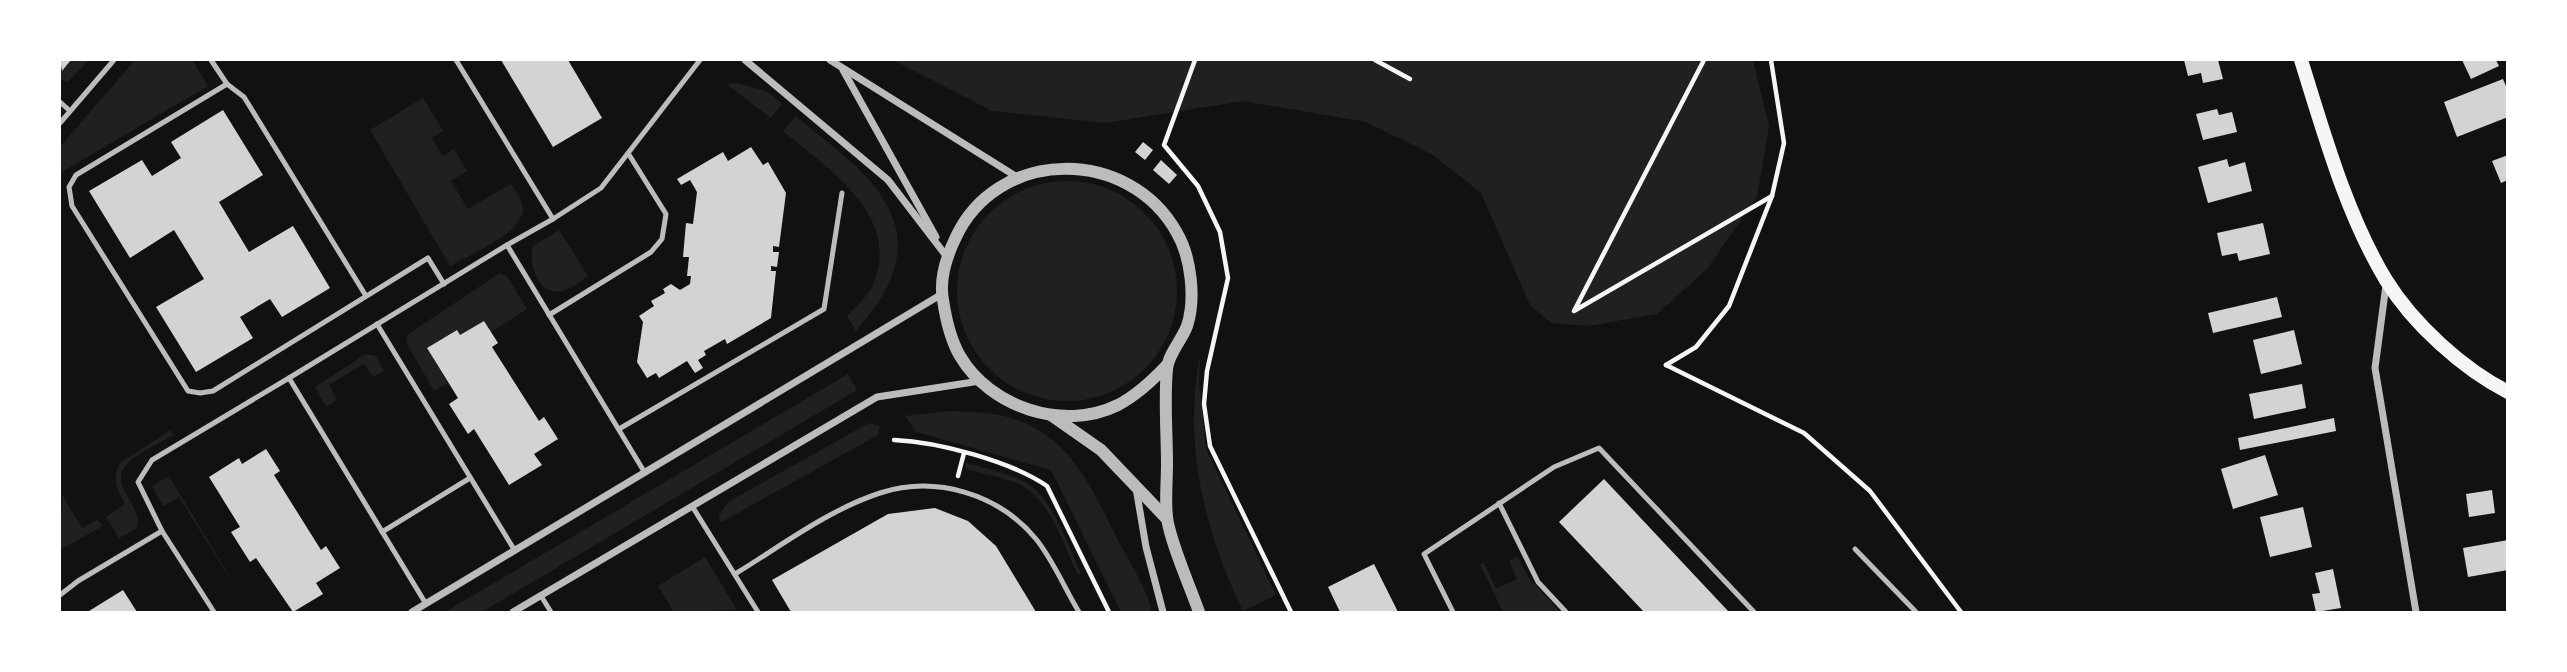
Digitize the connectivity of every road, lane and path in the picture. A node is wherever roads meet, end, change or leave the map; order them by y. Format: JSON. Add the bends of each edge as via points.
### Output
{"nodes":[{"id":1,"x":114,"y":60,"type":"edge"},
{"id":2,"x":211,"y":60,"type":"edge"},
{"id":3,"x":456,"y":60,"type":"edge"},
{"id":4,"x":700,"y":60,"type":"edge"},
{"id":5,"x":745,"y":60,"type":"edge"},
{"id":6,"x":830,"y":60,"type":"edge"},
{"id":7,"x":1195,"y":60,"type":"edge"},
{"id":8,"x":1375,"y":60,"type":"edge"},
{"id":9,"x":1704,"y":60,"type":"edge"},
{"id":10,"x":1771,"y":60,"type":"edge"},
{"id":11,"x":2301,"y":60,"type":"edge"},
{"id":12,"x":842,"y":69,"type":"junction"},
{"id":13,"x":1410,"y":79,"type":"dead end"},
{"id":14,"x":228,"y":84,"type":"junction"},
{"id":15,"x":60,"y":102,"type":"edge"},
{"id":16,"x":70,"y":111,"type":"junction"},
{"id":17,"x":60,"y":123,"type":"edge"},
{"id":18,"x":628,"y":153,"type":"junction"},
{"id":19,"x":1017,"y":177,"type":"junction"},
{"id":20,"x":842,"y":193,"type":"dead end"},
{"id":21,"x":1772,"y":196,"type":"junction"},
{"id":22,"x":553,"y":219,"type":"junction"},
{"id":23,"x":508,"y":245,"type":"junction"},
{"id":24,"x":947,"y":257,"type":"junction"},
{"id":25,"x":2387,"y":281,"type":"junction"},
{"id":26,"x":444,"y":284,"type":"junction"},
{"id":27,"x":942,"y":294,"type":"junction"},
{"id":28,"x":366,"y":296,"type":"junction"},
{"id":29,"x":549,"y":315,"type":"junction"},
{"id":30,"x":377,"y":324,"type":"junction"},
{"id":31,"x":1167,"y":365,"type":"junction"},
{"id":32,"x":289,"y":378,"type":"junction"},
{"id":33,"x":980,"y":381,"type":"junction"},
{"id":34,"x":2508,"y":392,"type":"edge"},
{"id":35,"x":1051,"y":415,"type":"junction"},
{"id":36,"x":619,"y":429,"type":"junction"},
{"id":37,"x":894,"y":440,"type":"dead end"},
{"id":38,"x":964,"y":453,"type":"junction"},
{"id":39,"x":645,"y":473,"type":"junction"},
{"id":40,"x":470,"y":478,"type":"junction"},
{"id":41,"x":1136,"y":487,"type":"junction"},
{"id":42,"x":953,"y":490,"type":"junction"},
{"id":43,"x":1499,"y":503,"type":"junction"},
{"id":44,"x":692,"y":506,"type":"junction"},
{"id":45,"x":1167,"y":519,"type":"junction"},
{"id":46,"x":162,"y":531,"type":"junction"},
{"id":47,"x":382,"y":532,"type":"junction"},
{"id":48,"x":1855,"y":549,"type":"dead end"},
{"id":49,"x":515,"y":551,"type":"junction"},
{"id":50,"x":734,"y":574,"type":"junction"},
{"id":51,"x":60,"y":595,"type":"edge"},
{"id":52,"x":541,"y":596,"type":"junction"},
{"id":53,"x":426,"y":604,"type":"junction"},
{"id":54,"x":214,"y":612,"type":"edge"},
{"id":55,"x":412,"y":612,"type":"edge"},
{"id":56,"x":513,"y":612,"type":"edge"},
{"id":57,"x":551,"y":612,"type":"edge"},
{"id":58,"x":758,"y":612,"type":"edge"},
{"id":59,"x":1079,"y":612,"type":"edge"},
{"id":60,"x":1109,"y":612,"type":"edge"},
{"id":61,"x":1163,"y":612,"type":"edge"},
{"id":62,"x":1199,"y":612,"type":"edge"},
{"id":63,"x":1291,"y":612,"type":"edge"},
{"id":64,"x":1453,"y":612,"type":"edge"},
{"id":65,"x":1566,"y":612,"type":"edge"},
{"id":66,"x":1754,"y":612,"type":"edge"},
{"id":67,"x":1916,"y":612,"type":"edge"},
{"id":68,"x":1961,"y":612,"type":"edge"},
{"id":69,"x":2416,"y":612,"type":"edge"}],
"edges":[{"from":1,"to":16,"type":"lane"},
{"from":2,"to":14,"type":"lane"},
{"from":3,"to":22,"type":"lane"},
{"from":4,"to":18,"type":"lane"},
{"from":5,"to":24,"type":"street","via":[[888,180]]},
{"from":6,"to":12,"type":"street"},
{"from":7,"to":63,"type":"path","via":[[1164,145],[1198,186],[1220,232],[1228,278],[1207,371],[1204,404],[1210,446]]},
{"from":8,"to":13,"type":"path"},
{"from":9,"to":21,"type":"path","via":[[1574,311]]},
{"from":10,"to":21,"type":"path","via":[[1784,143]]},
{"from":11,"to":25,"type":"main road","via":[[2359,224]]},
{"from":12,"to":19,"type":"street"},
{"from":12,"to":24,"type":"street"},
{"from":14,"to":28,"type":"lane","via":[[244,97]]},
{"from":14,"to":28,"type":"lane","via":[[76,175],[69,187],[72,206],[180,382],[188,391],[213,391]]},
{"from":15,"to":16,"type":"lane"},
{"from":16,"to":17,"type":"lane"},
{"from":18,"to":22,"type":"lane","via":[[601,188]]},
{"from":18,"to":29,"type":"lane","via":[[666,214],[662,239],[651,252]]},
{"from":19,"to":24,"type":"street","via":[[986,196],[962,224]]},
{"from":19,"to":31,"type":"street","via":[[1063,166],[1109,173],[1149,197],[1178,233],[1191,278],[1187,324]]},
{"from":20,"to":36,"type":"lane","via":[[824,309]]},
{"from":21,"to":68,"type":"path","via":[[1729,306],[1696,347],[1666,365],[1804,433],[1870,491]]},
{"from":22,"to":23,"type":"lane"},
{"from":23,"to":26,"type":"lane"},
{"from":23,"to":29,"type":"lane"},
{"from":24,"to":27,"type":"street"},
{"from":25,"to":34,"type":"main road","via":[[2431,334],[2481,378]]},
{"from":25,"to":69,"type":"street","via":[[2375,368]]},
{"from":26,"to":28,"type":"lane","via":[[428,258]]},
{"from":26,"to":30,"type":"lane"},
{"from":27,"to":33,"type":"street","via":[[947,326],[960,356]]},
{"from":27,"to":39,"type":"street"},
{"from":29,"to":36,"type":"lane"},
{"from":30,"to":32,"type":"lane"},
{"from":30,"to":40,"type":"lane"},
{"from":31,"to":35,"type":"street","via":[[1144,389],[1115,406],[1083,415]]},
{"from":31,"to":45,"type":"street"},
{"from":32,"to":46,"type":"lane","via":[[152,460],[138,482]]},
{"from":32,"to":47,"type":"lane"},
{"from":33,"to":35,"type":"street","via":[[1013,404]]},
{"from":33,"to":44,"type":"street","via":[[877,397]]},
{"from":35,"to":41,"type":"street","via":[[1101,450]]},
{"from":36,"to":39,"type":"lane"},
{"from":37,"to":38,"type":"path"},
{"from":38,"to":42,"type":"path"},
{"from":38,"to":60,"type":"path","via":[[1034,477],[1047,486]]},
{"from":39,"to":49,"type":"street"},
{"from":40,"to":47,"type":"lane"},
{"from":40,"to":49,"type":"lane"},
{"from":41,"to":45,"type":"street"},
{"from":41,"to":61,"type":"street"},
{"from":42,"to":50,"type":"lane","via":[[930,487],[881,492],[836,513]]},
{"from":42,"to":59,"type":"lane","via":[[1002,506],[1036,539]]},
{"from":43,"to":64,"type":"lane","via":[[1424,554]]},
{"from":43,"to":65,"type":"lane","via":[[1538,582]]},
{"from":43,"to":66,"type":"lane","via":[[1553,467],[1599,448]]},
{"from":44,"to":50,"type":"lane"},
{"from":44,"to":52,"type":"street"},
{"from":45,"to":62,"type":"street"},
{"from":46,"to":51,"type":"lane"},
{"from":46,"to":54,"type":"lane"},
{"from":47,"to":53,"type":"lane"},
{"from":48,"to":67,"type":"lane"},
{"from":49,"to":53,"type":"street"},
{"from":50,"to":58,"type":"lane"},
{"from":52,"to":56,"type":"street"},
{"from":52,"to":57,"type":"lane"},
{"from":53,"to":55,"type":"street"}]}
